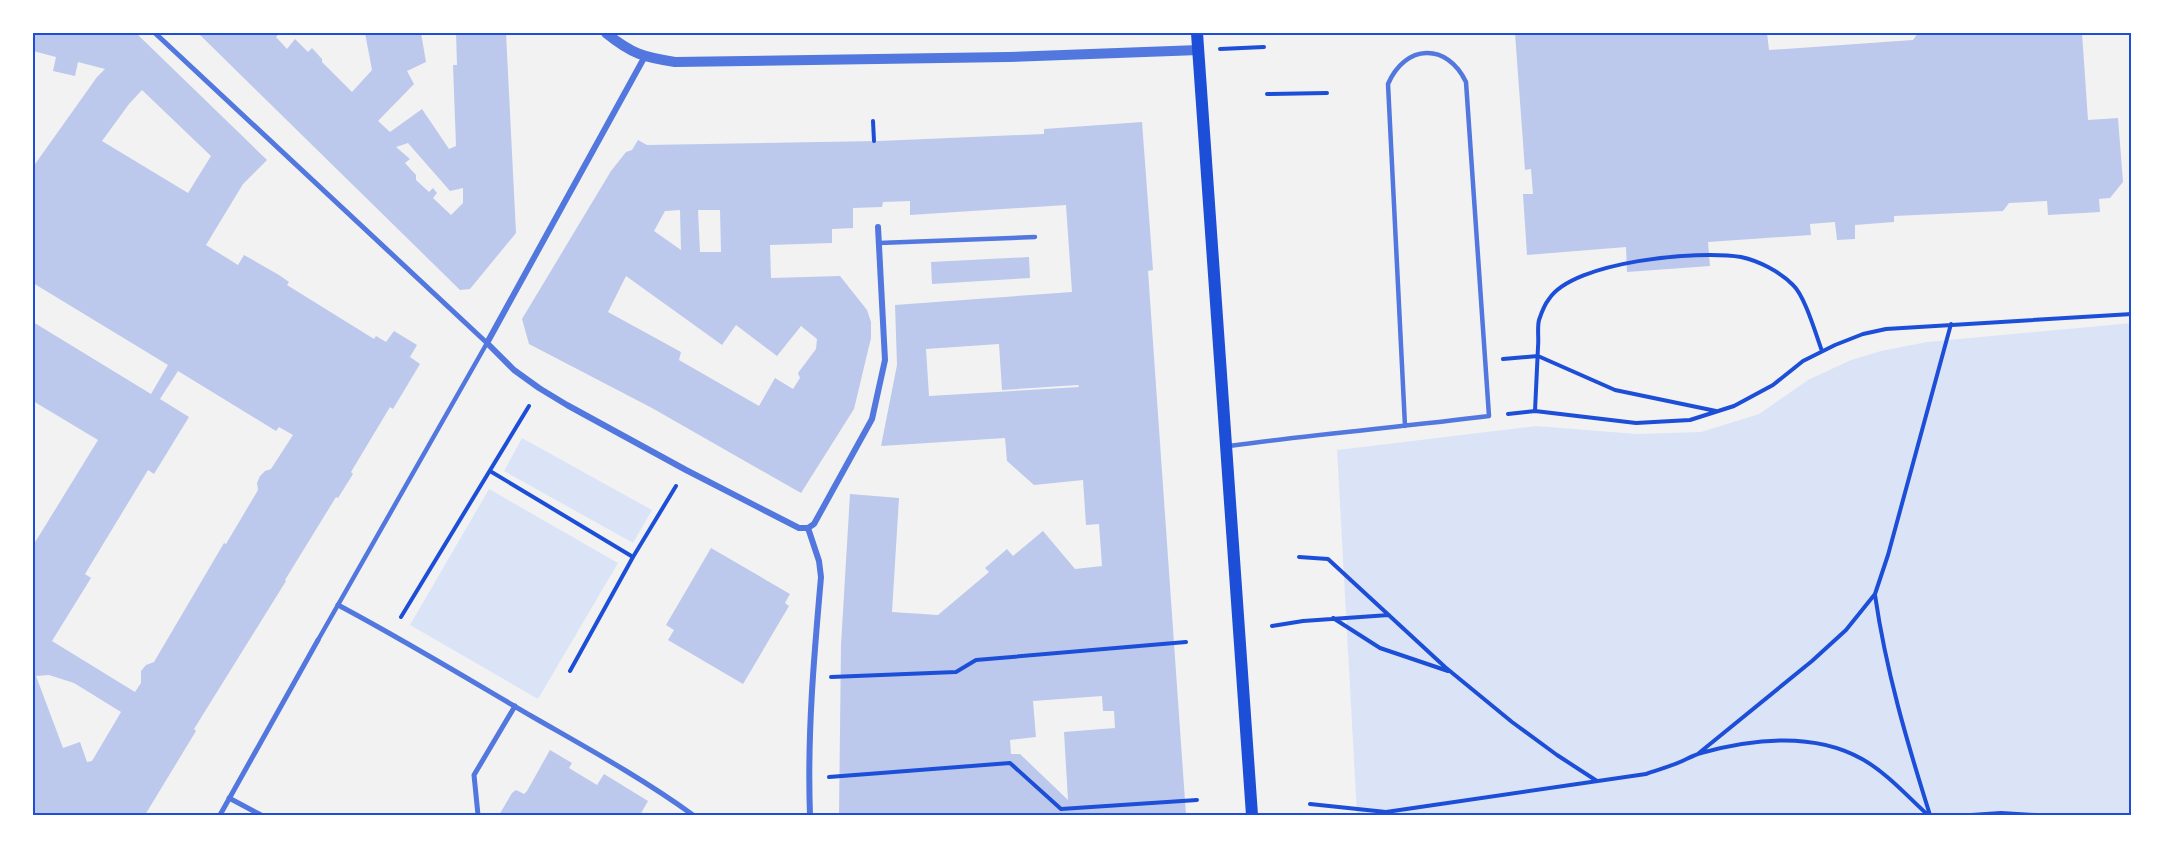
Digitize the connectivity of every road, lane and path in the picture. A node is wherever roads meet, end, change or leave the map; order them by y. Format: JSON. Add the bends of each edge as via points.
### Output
{"nodes":[{"id":1,"x":155,"y":33,"type":"edge"},
{"id":2,"x":606,"y":33,"type":"edge"},
{"id":3,"x":1197,"y":33,"type":"edge"},
{"id":4,"x":1264,"y":47,"type":"dead end"},
{"id":5,"x":1198,"y":50,"type":"junction"},
{"id":6,"x":644,"y":58,"type":"junction"},
{"id":7,"x":1327,"y":93,"type":"dead end"},
{"id":8,"x":1267,"y":94,"type":"dead end"},
{"id":9,"x":873,"y":120,"type":"dead end"},
{"id":10,"x":873,"y":141,"type":"dead end"},
{"id":11,"x":878,"y":227,"type":"dead end"},
{"id":12,"x":1035,"y":237,"type":"dead end"},
{"id":13,"x":879,"y":243,"type":"junction"},
{"id":14,"x":2132,"y":314,"type":"edge"},
{"id":15,"x":1951,"y":324,"type":"junction"},
{"id":16,"x":487,"y":343,"type":"junction"},
{"id":17,"x":1822,"y":351,"type":"junction"},
{"id":18,"x":1538,"y":356,"type":"junction"},
{"id":19,"x":1485,"y":360,"type":"junction"},
{"id":20,"x":539,"y":388,"type":"junction"},
{"id":21,"x":1535,"y":411,"type":"junction"},
{"id":22,"x":1717,"y":411,"type":"junction"},
{"id":23,"x":1489,"y":416,"type":"junction"},
{"id":24,"x":1405,"y":426,"type":"junction"},
{"id":25,"x":1226,"y":447,"type":"junction"},
{"id":26,"x":686,"y":470,"type":"junction"},
{"id":27,"x":490,"y":471,"type":"junction"},
{"id":28,"x":808,"y":528,"type":"junction"},
{"id":29,"x":633,"y":557,"type":"junction"},
{"id":30,"x":1299,"y":557,"type":"dead end"},
{"id":31,"x":1875,"y":594,"type":"junction"},
{"id":32,"x":338,"y":605,"type":"junction"},
{"id":33,"x":1389,"y":615,"type":"junction"},
{"id":34,"x":1333,"y":618,"type":"junction"},
{"id":35,"x":1272,"y":626,"type":"dead end"},
{"id":36,"x":391,"y":633,"type":"junction"},
{"id":37,"x":318,"y":640,"type":"joint"},
{"id":38,"x":1186,"y":642,"type":"dead end"},
{"id":39,"x":570,"y":671,"type":"dead end"},
{"id":40,"x":1451,"y":672,"type":"junction"},
{"id":41,"x":840,"y":677,"type":"dead end"},
{"id":42,"x":515,"y":706,"type":"junction"},
{"id":43,"x":1699,"y":754,"type":"junction"},
{"id":44,"x":838,"y":776,"type":"dead end"},
{"id":45,"x":1598,"y":781,"type":"junction"},
{"id":46,"x":229,"y":798,"type":"junction"},
{"id":47,"x":1197,"y":800,"type":"dead end"},
{"id":48,"x":1310,"y":804,"type":"dead end"},
{"id":49,"x":1387,"y":813,"type":"edge"},
{"id":50,"x":220,"y":815,"type":"edge"},
{"id":51,"x":261,"y":815,"type":"edge"},
{"id":52,"x":478,"y":815,"type":"edge"},
{"id":53,"x":693,"y":815,"type":"edge"},
{"id":54,"x":810,"y":815,"type":"edge"},
{"id":55,"x":1252,"y":815,"type":"edge"},
{"id":56,"x":1929,"y":815,"type":"edge"},
{"id":57,"x":1971,"y":815,"type":"edge"},
{"id":58,"x":2036,"y":815,"type":"edge"}],
"edges":[{"from":1,"to":16,"type":"street"},
{"from":2,"to":6,"type":"street"},
{"from":3,"to":5,"type":"main road"},
{"from":4,"to":5,"type":"path"},
{"from":5,"to":6,"type":"street","via":[[675,62]]},
{"from":5,"to":25,"type":"main road"},
{"from":6,"to":16,"type":"street"},
{"from":7,"to":8,"type":"path"},
{"from":9,"to":10,"type":"path"},
{"from":11,"to":13,"type":"street"},
{"from":12,"to":13,"type":"lane"},
{"from":13,"to":28,"type":"street","via":[[885,360],[872,419],[814,524]]},
{"from":14,"to":15,"type":"path"},
{"from":15,"to":17,"type":"path","via":[[1886,328]]},
{"from":15,"to":31,"type":"path"},
{"from":16,"to":20,"type":"street"},
{"from":16,"to":32,"type":"lane"},
{"from":17,"to":18,"type":"path","via":[[1795,286],[1770,267],[1740,257],[1697,256],[1607,267],[1585,273],[1562,286],[1549,298],[1539,320]]},
{"from":17,"to":22,"type":"path","via":[[1773,385]]},
{"from":18,"to":19,"type":"path"},
{"from":18,"to":21,"type":"path"},
{"from":18,"to":22,"type":"path","via":[[1615,390]]},
{"from":19,"to":23,"type":"lane"},
{"from":19,"to":24,"type":"lane","via":[[1466,82],[1443,56],[1417,54],[1394,70],[1387,99]]},
{"from":20,"to":26,"type":"street"},
{"from":20,"to":27,"type":"path"},
{"from":21,"to":22,"type":"path","via":[[1636,423],[1690,420]]},
{"from":21,"to":23,"type":"path"},
{"from":23,"to":24,"type":"lane"},
{"from":24,"to":25,"type":"lane"},
{"from":25,"to":55,"type":"main road"},
{"from":26,"to":28,"type":"street","via":[[799,528]]},
{"from":26,"to":29,"type":"path"},
{"from":27,"to":29,"type":"path"},
{"from":27,"to":36,"type":"path"},
{"from":28,"to":54,"type":"street","via":[[821,577],[812,678]]},
{"from":29,"to":39,"type":"path"},
{"from":30,"to":33,"type":"path","via":[[1328,559]]},
{"from":31,"to":43,"type":"path","via":[[1846,630],[1812,661]]},
{"from":31,"to":56,"type":"path","via":[[1892,685]]},
{"from":32,"to":36,"type":"street"},
{"from":32,"to":37,"type":"lane"},
{"from":33,"to":34,"type":"path"},
{"from":33,"to":40,"type":"path"},
{"from":34,"to":35,"type":"path"},
{"from":34,"to":40,"type":"path","via":[[1380,648]]},
{"from":36,"to":42,"type":"street"},
{"from":37,"to":46,"type":"street"},
{"from":38,"to":41,"type":"path","via":[[976,660],[956,672]]},
{"from":40,"to":45,"type":"path","via":[[1521,729]]},
{"from":42,"to":52,"type":"street","via":[[474,775]]},
{"from":42,"to":53,"type":"street"},
{"from":43,"to":45,"type":"path","via":[[1646,774]]},
{"from":43,"to":56,"type":"path","via":[[1777,741],[1805,741],[1841,750],[1878,769]]},
{"from":44,"to":47,"type":"path","via":[[1010,763],[1061,809]]},
{"from":45,"to":49,"type":"path"},
{"from":46,"to":50,"type":"street"},
{"from":46,"to":51,"type":"street"},
{"from":48,"to":49,"type":"path"},
{"from":57,"to":58,"type":"path"}]}
